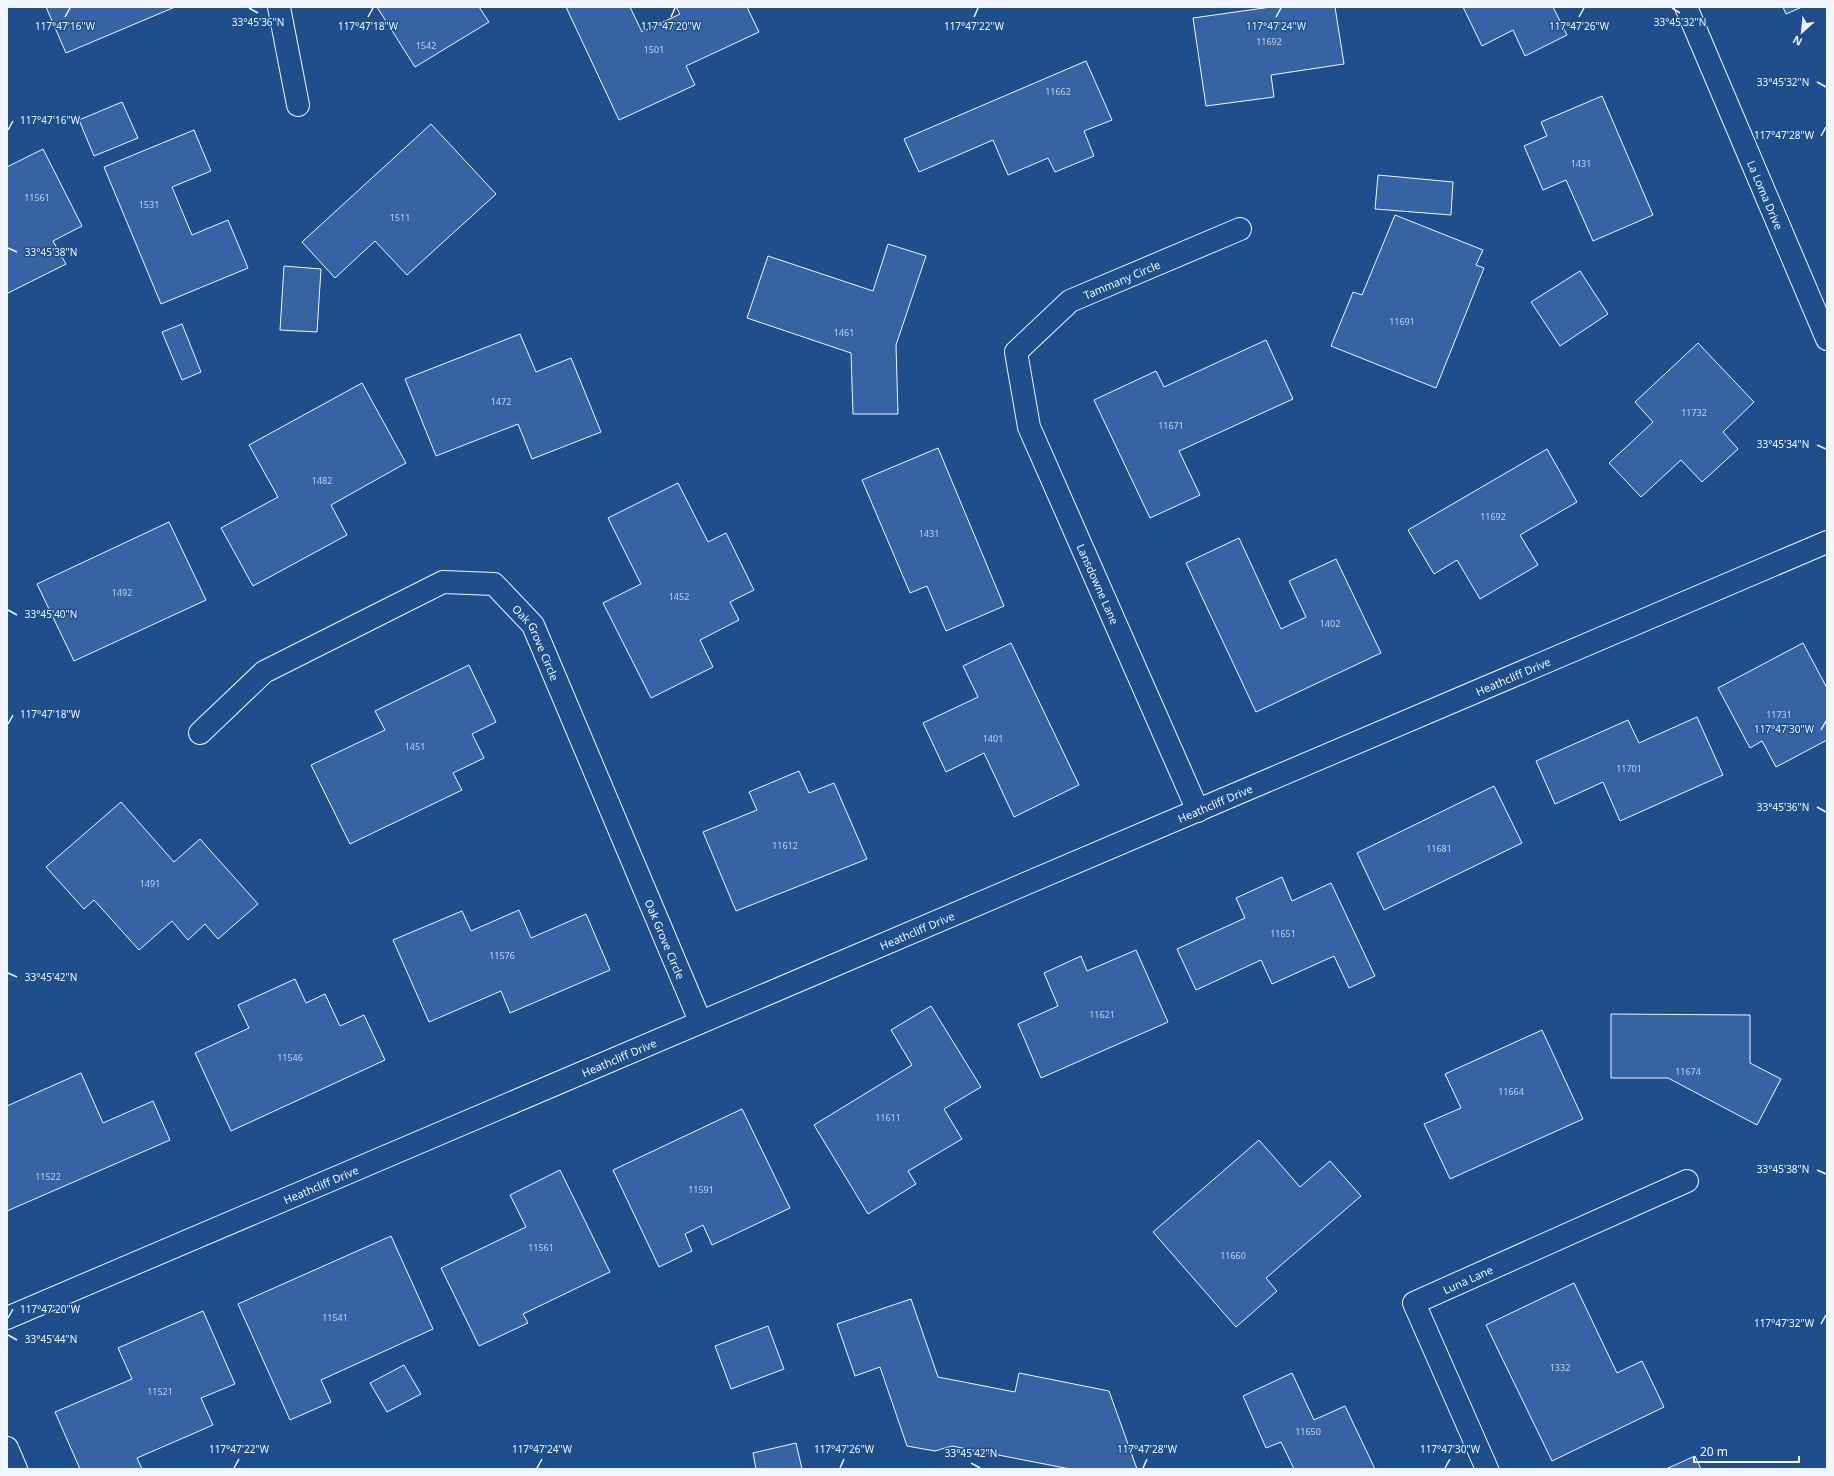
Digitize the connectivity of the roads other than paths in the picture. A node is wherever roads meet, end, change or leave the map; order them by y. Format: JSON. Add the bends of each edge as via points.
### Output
{"nodes":[{"id":1,"x":279,"y":7,"type":"edge"},
{"id":2,"x":1686,"y":7,"type":"edge"},
{"id":3,"x":298,"y":105,"type":"dead end"},
{"id":4,"x":1240,"y":229,"type":"dead end"},
{"id":5,"x":1827,"y":339,"type":"edge"},
{"id":6,"x":1016,"y":352,"type":"joint"},
{"id":7,"x":1827,"y":542,"type":"edge"},
{"id":8,"x":200,"y":733,"type":"dead end"},
{"id":9,"x":1198,"y":811,"type":"junction"},
{"id":10,"x":700,"y":1021,"type":"junction"},
{"id":11,"x":1687,"y":1181,"type":"dead end"},
{"id":12,"x":7,"y":1318,"type":"edge"},
{"id":13,"x":7,"y":1448,"type":"edge"},
{"id":14,"x":16,"y":1469,"type":"edge"},
{"id":15,"x":1487,"y":1469,"type":"edge"}],
"edges":[{"from":1,"to":3,"type":"street"},
{"from":2,"to":5,"type":"street","name":"La Loma Drive"},
{"from":4,"to":6,"type":"street","name":"Tammany Circle","via":[[1070,301]]},
{"from":6,"to":9,"type":"street","name":"Lansdowne Lane","via":[[1029,427]]},
{"from":7,"to":9,"type":"street","name":"Heathcliff Drive"},
{"from":8,"to":10,"type":"street","name":"Oak Grove Circle","via":[[264,672],[443,582],[494,584],[533,625]]},
{"from":9,"to":10,"type":"street","name":"Heathcliff Drive"},
{"from":10,"to":12,"type":"street","name":"Heathcliff Drive"},
{"from":11,"to":15,"type":"street","name":"Luna Lane","via":[[1414,1303]]},
{"from":13,"to":14,"type":"street"}]}
